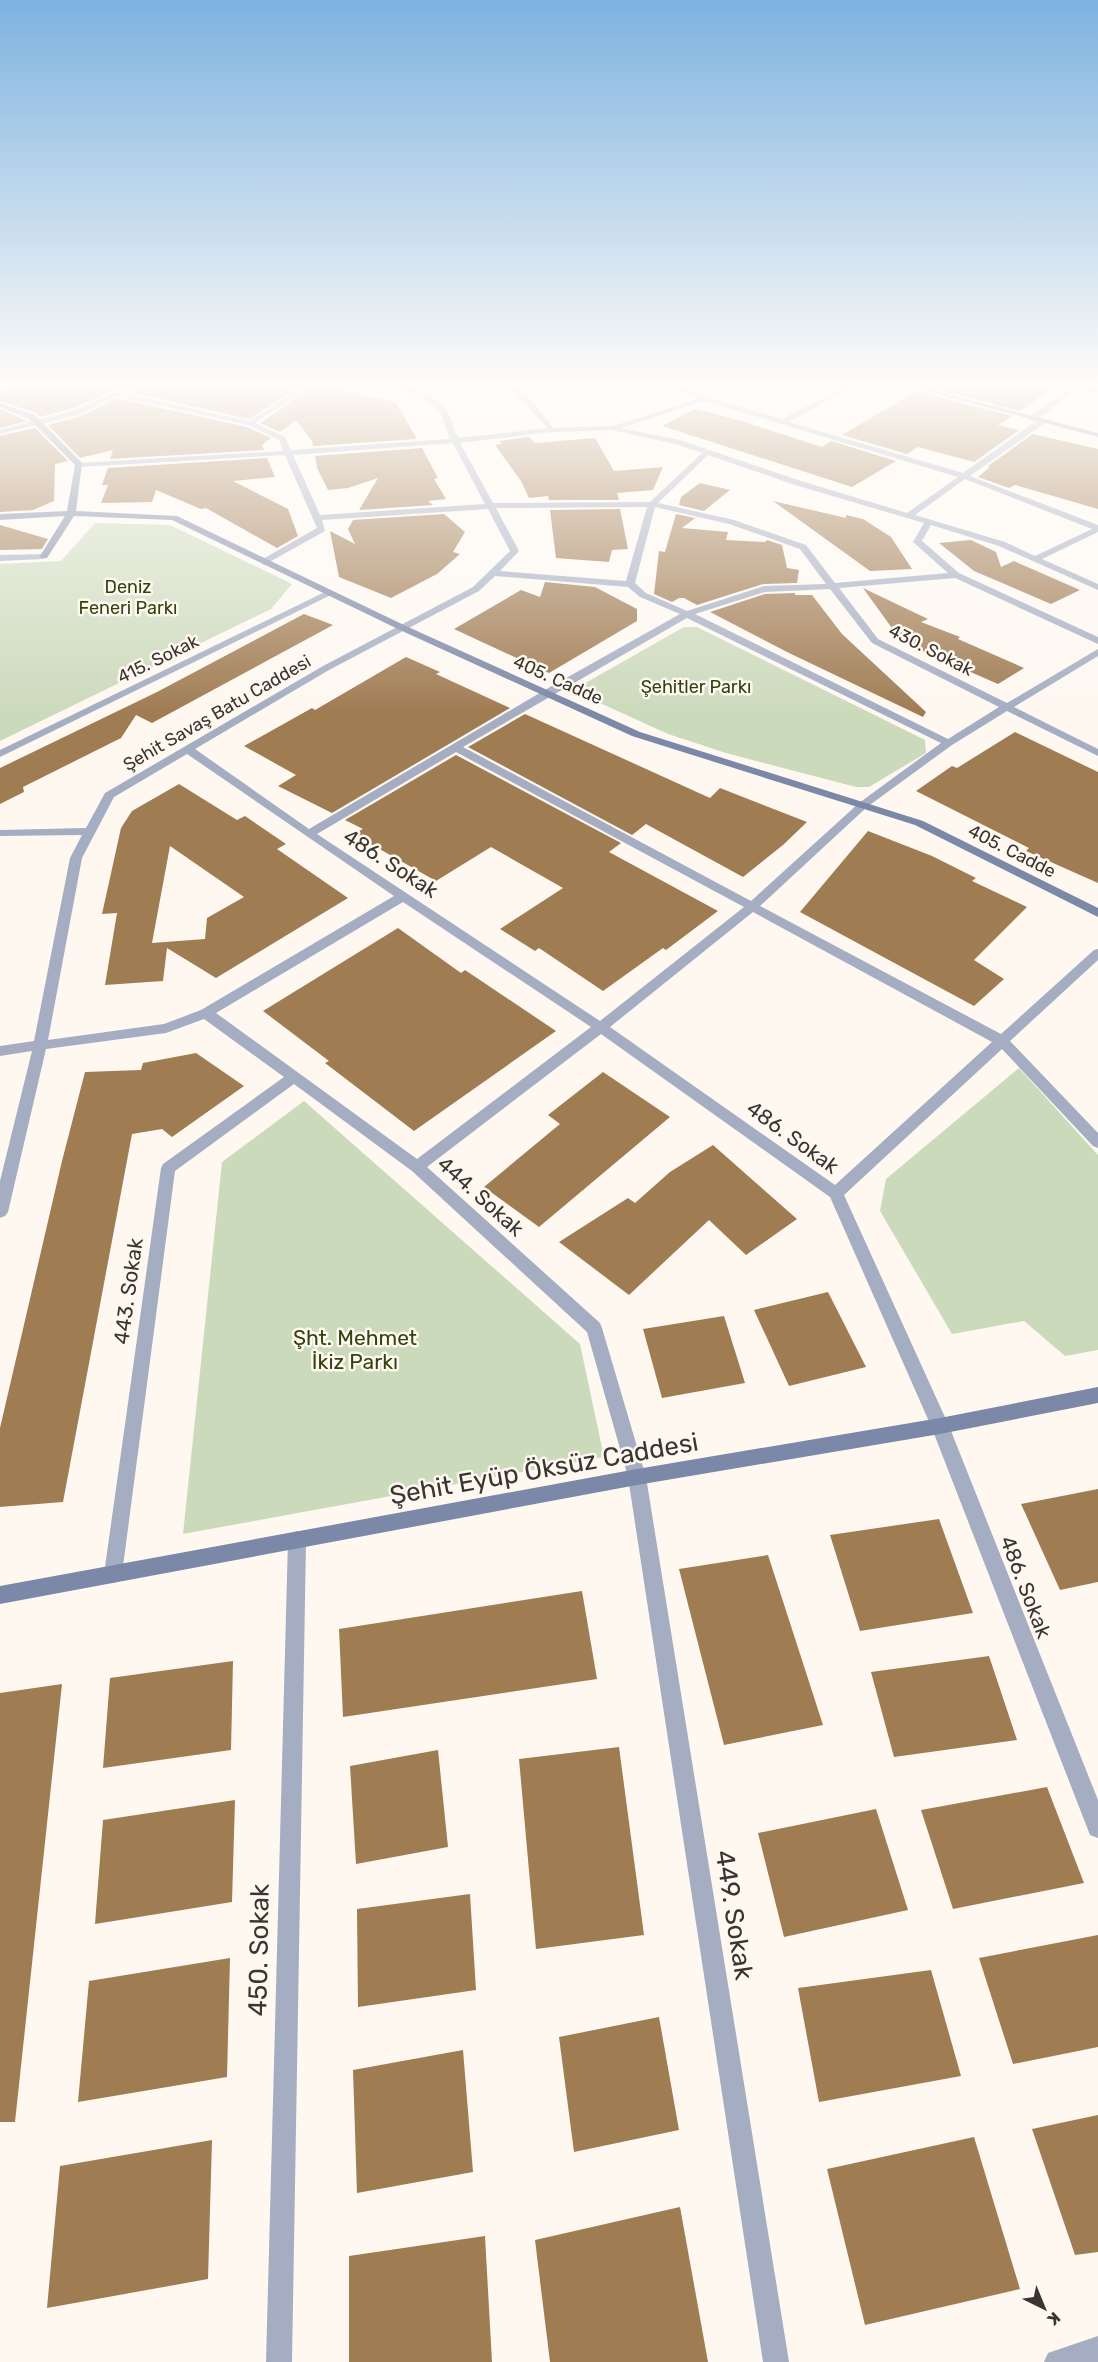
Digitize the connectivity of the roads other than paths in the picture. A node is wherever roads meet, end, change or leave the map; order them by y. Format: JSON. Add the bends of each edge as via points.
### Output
{"nodes":[{"id":1,"x":75,"y":493,"type":"edge"},
{"id":2,"x":306,"y":493,"type":"edge"},
{"id":3,"x":483,"y":493,"type":"edge"},
{"id":4,"x":663,"y":493,"type":"edge"},
{"id":5,"x":832,"y":493,"type":"edge"},
{"id":6,"x":940,"y":493,"type":"edge"},
{"id":7,"x":1008,"y":493,"type":"edge"},
{"id":8,"x":652,"y":504,"type":"junction"},
{"id":9,"x":490,"y":506,"type":"junction"},
{"id":10,"x":71,"y":513,"type":"junction"},
{"id":11,"x":908,"y":516,"type":"junction"},
{"id":12,"x":0,"y":517,"type":"edge"},
{"id":13,"x":317,"y":518,"type":"junction"},
{"id":14,"x":929,"y":522,"type":"junction"},
{"id":15,"x":1098,"y":529,"type":"edge"},
{"id":16,"x":0,"y":558,"type":"edge"},
{"id":17,"x":1035,"y":559,"type":"junction"},
{"id":18,"x":264,"y":562,"type":"junction"},
{"id":19,"x":492,"y":573,"type":"junction"},
{"id":20,"x":956,"y":575,"type":"junction"},
{"id":21,"x":630,"y":584,"type":"junction"},
{"id":22,"x":834,"y":586,"type":"junction"},
{"id":23,"x":1098,"y":587,"type":"edge"},
{"id":24,"x":330,"y":593,"type":"junction"},
{"id":25,"x":687,"y":614,"type":"junction"},
{"id":26,"x":403,"y":628,"type":"junction"},
{"id":27,"x":1098,"y":641,"type":"edge"},
{"id":28,"x":1098,"y":651,"type":"edge"},
{"id":29,"x":547,"y":693,"type":"junction"},
{"id":30,"x":1007,"y":707,"type":"junction"},
{"id":31,"x":948,"y":743,"type":"junction"},
{"id":32,"x":455,"y":747,"type":"junction"},
{"id":33,"x":188,"y":749,"type":"junction"},
{"id":34,"x":1098,"y":753,"type":"edge"},
{"id":35,"x":0,"y":754,"type":"edge"},
{"id":36,"x":862,"y":805,"type":"junction"},
{"id":37,"x":90,"y":831,"type":"junction"},
{"id":38,"x":0,"y":833,"type":"edge"},
{"id":39,"x":309,"y":834,"type":"junction"},
{"id":40,"x":403,"y":896,"type":"junction"},
{"id":41,"x":753,"y":906,"type":"junction"},
{"id":42,"x":1098,"y":913,"type":"edge"},
{"id":43,"x":1098,"y":953,"type":"edge"},
{"id":44,"x":206,"y":1013,"type":"junction"},
{"id":45,"x":601,"y":1027,"type":"junction"},
{"id":46,"x":1002,"y":1041,"type":"junction"},
{"id":47,"x":39,"y":1047,"type":"junction"},
{"id":48,"x":0,"y":1051,"type":"edge"},
{"id":49,"x":294,"y":1077,"type":"junction"},
{"id":50,"x":1098,"y":1142,"type":"edge"},
{"id":51,"x":417,"y":1167,"type":"junction"},
{"id":52,"x":836,"y":1194,"type":"junction"},
{"id":53,"x":0,"y":1212,"type":"edge"},
{"id":54,"x":1098,"y":1395,"type":"edge"},
{"id":55,"x":940,"y":1426,"type":"junction"},
{"id":56,"x":637,"y":1477,"type":"junction"},
{"id":57,"x":297,"y":1540,"type":"junction"},
{"id":58,"x":113,"y":1574,"type":"junction"},
{"id":59,"x":0,"y":1595,"type":"edge"},
{"id":60,"x":1098,"y":1827,"type":"edge"},
{"id":61,"x":1098,"y":2349,"type":"edge"},
{"id":62,"x":279,"y":2362,"type":"edge"},
{"id":63,"x":776,"y":2362,"type":"edge"},
{"id":64,"x":1057,"y":2362,"type":"edge"}],
"edges":[{"from":1,"to":10,"type":"street"},
{"from":2,"to":13,"type":"street"},
{"from":3,"to":9,"type":"street","name":"Şehit Savaş Batu Caddesi"},
{"from":4,"to":8,"type":"street"},
{"from":5,"to":11,"type":"street"},
{"from":6,"to":11,"type":"street"},
{"from":7,"to":15,"type":"street"},
{"from":8,"to":9,"type":"street","name":"430. Sokak"},
{"from":8,"to":21,"type":"street"},
{"from":8,"to":22,"type":"street","name":"430. Sokak","via":[[731,522],[803,547]]},
{"from":9,"to":13,"type":"street","name":"430. Sokak"},
{"from":9,"to":19,"type":"street","name":"Şehit Savaş Batu Caddesi","via":[[514,551]]},
{"from":10,"to":12,"type":"street","name":"405. Cadde"},
{"from":10,"to":16,"type":"street","via":[[44,556]]},
{"from":10,"to":18,"type":"street","name":"405. Cadde","via":[[174,518]]},
{"from":11,"to":14,"type":"street"},
{"from":13,"to":18,"type":"street","via":[[322,529]]},
{"from":14,"to":17,"type":"street","via":[[1002,544]]},
{"from":14,"to":20,"type":"street","via":[[916,542]]},
{"from":15,"to":17,"type":"street"},
{"from":17,"to":23,"type":"street"},
{"from":18,"to":24,"type":"street","name":"405. Cadde"},
{"from":19,"to":21,"type":"street"},
{"from":19,"to":26,"type":"street","name":"Şehit Savaş Batu Caddesi","via":[[476,589]]},
{"from":20,"to":22,"type":"street"},
{"from":20,"to":27,"type":"street"},
{"from":21,"to":25,"type":"street","via":[[643,595]]},
{"from":22,"to":25,"type":"street","via":[[764,590]]},
{"from":22,"to":30,"type":"street","name":"430. Sokak","via":[[875,641]]},
{"from":24,"to":26,"type":"street","name":"405. Cadde"},
{"from":24,"to":35,"type":"street","name":"415. Sokak"},
{"from":25,"to":29,"type":"street"},
{"from":25,"to":31,"type":"street"},
{"from":26,"to":29,"type":"street","name":"405. Cadde"},
{"from":26,"to":33,"type":"street","name":"Şehit Savaş Batu Caddesi"},
{"from":28,"to":30,"type":"street"},
{"from":29,"to":32,"type":"street"},
{"from":29,"to":36,"type":"street","name":"405. Cadde","via":[[636,734]]},
{"from":30,"to":31,"type":"street"},
{"from":30,"to":34,"type":"street","name":"430. Sokak"},
{"from":31,"to":36,"type":"street"},
{"from":32,"to":39,"type":"street"},
{"from":32,"to":41,"type":"street"},
{"from":33,"to":37,"type":"street","name":"Şehit Savaş Batu Caddesi","via":[[109,795]]},
{"from":33,"to":39,"type":"street","name":"486. Sokak"},
{"from":36,"to":41,"type":"street"},
{"from":36,"to":42,"type":"street","name":"405. Cadde","via":[[919,823]]},
{"from":37,"to":38,"type":"street"},
{"from":37,"to":47,"type":"street","name":"Şehit Savaş Batu Caddesi","via":[[76,858]]},
{"from":39,"to":40,"type":"street","name":"486. Sokak"},
{"from":40,"to":44,"type":"street"},
{"from":40,"to":45,"type":"street","name":"486. Sokak"},
{"from":41,"to":45,"type":"street"},
{"from":41,"to":46,"type":"street"},
{"from":43,"to":46,"type":"street"},
{"from":44,"to":47,"type":"street","via":[[166,1028]]},
{"from":44,"to":49,"type":"street","name":"444. Sokak"},
{"from":45,"to":51,"type":"street"},
{"from":45,"to":52,"type":"street","name":"486. Sokak"},
{"from":46,"to":50,"type":"street"},
{"from":46,"to":52,"type":"street"},
{"from":47,"to":48,"type":"street"},
{"from":47,"to":53,"type":"street","name":"Şehit Savaş Batu Caddesi"},
{"from":49,"to":51,"type":"street","name":"444. Sokak"},
{"from":49,"to":58,"type":"street","name":"443. Sokak","via":[[168,1168]]},
{"from":51,"to":56,"type":"street","name":"444. Sokak","via":[[594,1328]]},
{"from":52,"to":55,"type":"street","name":"486. Sokak"},
{"from":54,"to":55,"type":"street","name":"Şehit Eyüp Öksüz Caddesi"},
{"from":55,"to":56,"type":"street","name":"Şehit Eyüp Öksüz Caddesi"},
{"from":55,"to":60,"type":"street","name":"486. Sokak"},
{"from":56,"to":57,"type":"street","name":"Şehit Eyüp Öksüz Caddesi"},
{"from":56,"to":63,"type":"street","name":"449. Sokak"},
{"from":57,"to":58,"type":"street","name":"Şehit Eyüp Öksüz Caddesi"},
{"from":57,"to":62,"type":"street","name":"450. Sokak"},
{"from":58,"to":59,"type":"street","name":"Şehit Eyüp Öksüz Caddesi"},
{"from":61,"to":64,"type":"street"}]}
